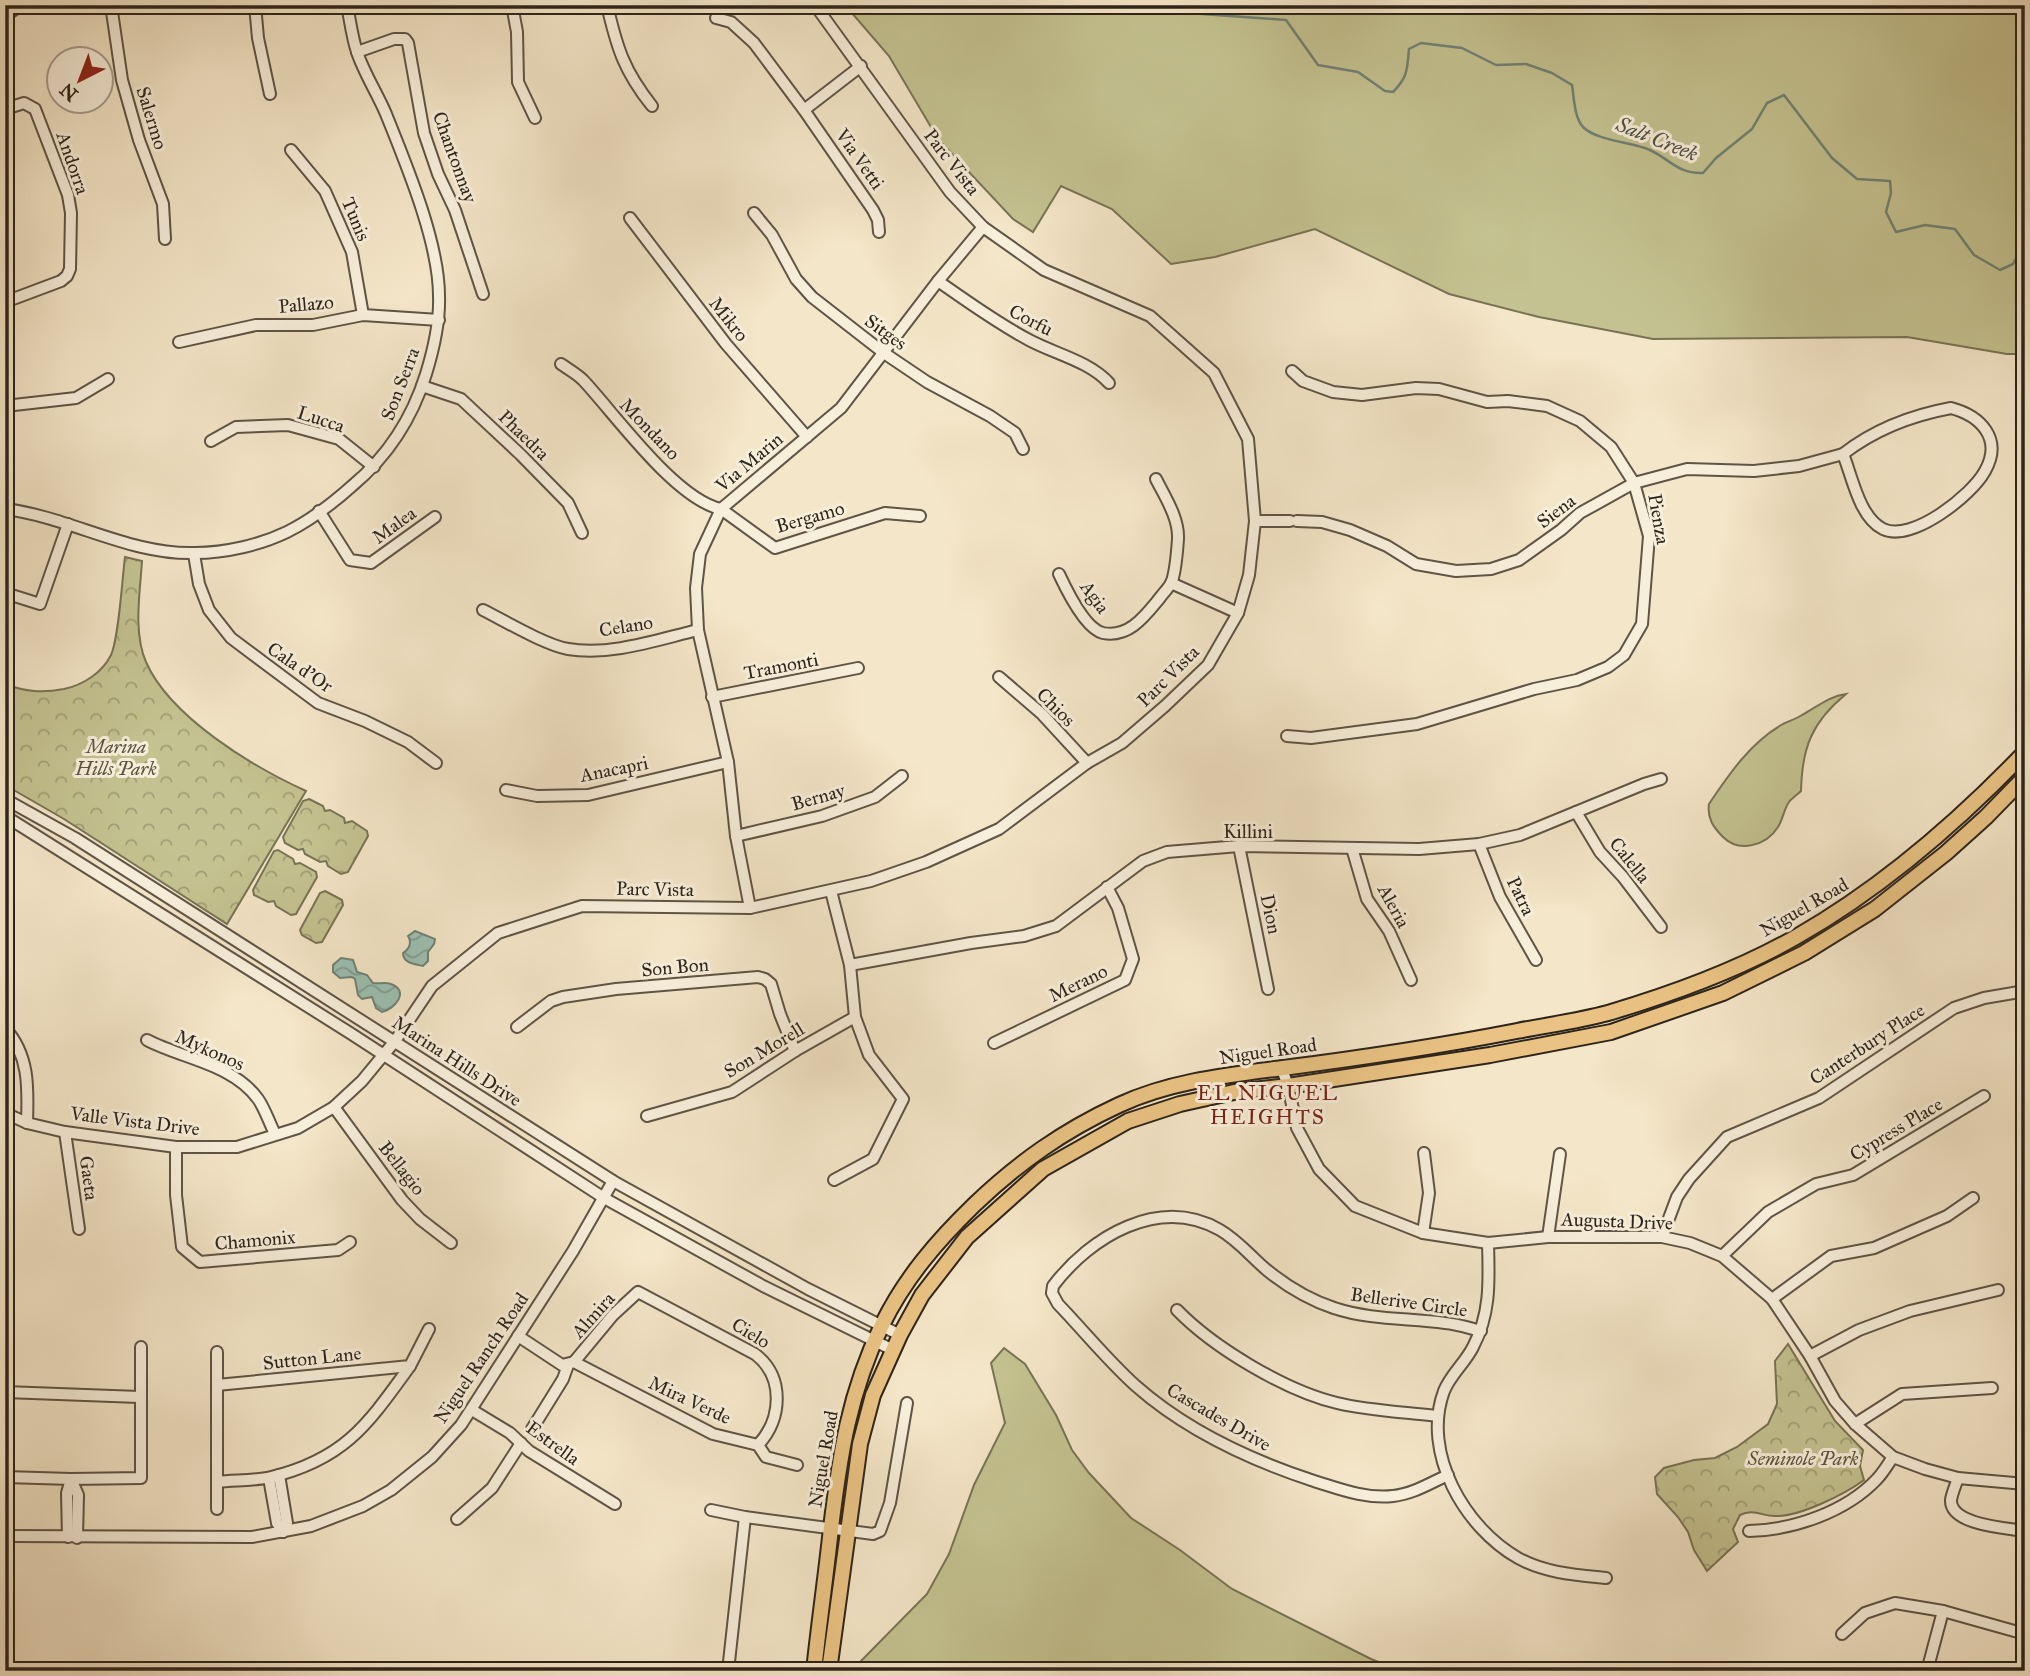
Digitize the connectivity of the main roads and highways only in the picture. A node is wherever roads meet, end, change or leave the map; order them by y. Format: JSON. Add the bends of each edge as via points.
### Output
{"nodes":[{"id":1,"x":2025,"y":752,"type":"edge"},
{"id":2,"x":2025,"y":777,"type":"edge"},
{"id":3,"x":815,"y":1669,"type":"edge"},
{"id":4,"x":829,"y":1671,"type":"edge"}],
"edges":[{"from":1,"to":3,"type":"main road","name":"Niguel Road","via":[[1939,835],[1868,891],[1796,937],[1716,975],[1604,1014],[1484,1037],[1227,1074],[1173,1087],[1122,1103],[1036,1151],[944,1234],[908,1279],[882,1325],[844,1432]]},
{"from":2,"to":4,"type":"main road","name":"Niguel Road","via":[[1956,844],[1875,909],[1804,953],[1723,993],[1611,1032],[1180,1104],[1128,1121],[1042,1168],[967,1237],[922,1295],[873,1395],[860,1444]]}]}
